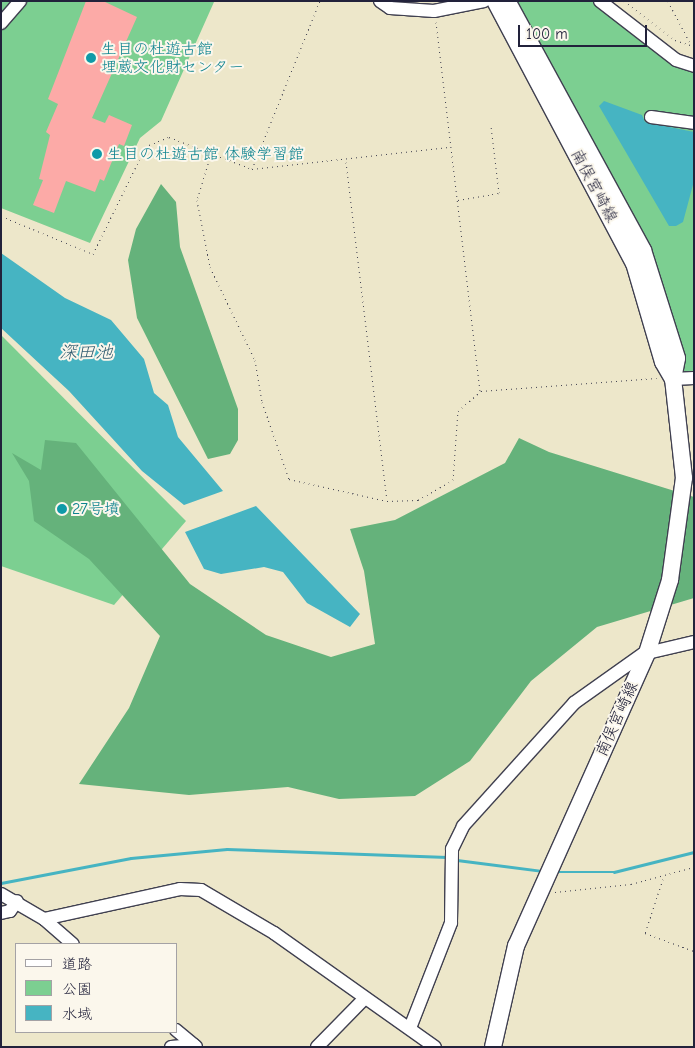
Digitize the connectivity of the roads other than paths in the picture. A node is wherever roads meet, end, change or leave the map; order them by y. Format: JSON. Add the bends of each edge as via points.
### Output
{"nodes":[{"id":1,"x":20,"y":1,"type":"edge"},
{"id":2,"x":380,"y":1,"type":"edge"},
{"id":3,"x":484,"y":1,"type":"edge"},
{"id":4,"x":494,"y":1,"type":"edge"},
{"id":5,"x":508,"y":1,"type":"edge"},
{"id":6,"x":600,"y":1,"type":"edge"},
{"id":7,"x":1,"y":23,"type":"edge"},
{"id":8,"x":694,"y":66,"type":"edge"},
{"id":9,"x":651,"y":117,"type":"dead end"},
{"id":10,"x":694,"y":123,"type":"edge"},
{"id":11,"x":694,"y":378,"type":"edge"},
{"id":12,"x":673,"y":379,"type":"junction"},
{"id":13,"x":694,"y":642,"type":"edge"},
{"id":14,"x":647,"y":653,"type":"junction"},
{"id":15,"x":1,"y":894,"type":"edge"},
{"id":16,"x":17,"y":901,"type":"junction"},
{"id":17,"x":1,"y":913,"type":"edge"},
{"id":18,"x":44,"y":919,"type":"junction"},
{"id":19,"x":72,"y":943,"type":"edge"},
{"id":20,"x":364,"y":998,"type":"junction"},
{"id":21,"x":410,"y":1028,"type":"junction"},
{"id":22,"x":178,"y":1032,"type":"edge"},
{"id":23,"x":195,"y":1046,"type":"edge"},
{"id":24,"x":171,"y":1047,"type":"edge"},
{"id":25,"x":317,"y":1047,"type":"edge"},
{"id":26,"x":435,"y":1047,"type":"edge"},
{"id":27,"x":493,"y":1047,"type":"edge"}],
"edges":[{"from":1,"to":7,"type":"street"},
{"from":2,"to":3,"type":"street","via":[[390,8],[434,11]]},
{"from":4,"to":12,"type":"main road","name":"南俣宮崎線","via":[[634,262],[663,362]]},
{"from":5,"to":12,"type":"main road","name":"南俣宮崎線","via":[[643,250],[677,358]]},
{"from":6,"to":8,"type":"street","via":[[676,60]]},
{"from":9,"to":10,"type":"street","via":[[681,116]]},
{"from":11,"to":12,"type":"street"},
{"from":12,"to":14,"type":"main road","name":"南俣宮崎線","via":[[683,487],[670,580]]},
{"from":13,"to":14,"type":"street"},
{"from":14,"to":21,"type":"street","via":[[574,703],[463,826],[452,849],[451,923]]},
{"from":14,"to":27,"type":"main road","name":"南俣宮崎線","via":[[538,892],[504,983]]},
{"from":15,"to":16,"type":"street"},
{"from":16,"to":17,"type":"street","via":[[10,912]]},
{"from":16,"to":18,"type":"street"},
{"from":18,"to":19,"type":"street"},
{"from":18,"to":20,"type":"street","via":[[195,889],[274,933]]},
{"from":20,"to":21,"type":"street"},
{"from":20,"to":25,"type":"street"},
{"from":21,"to":26,"type":"street"},
{"from":22,"to":23,"type":"street"},
{"from":23,"to":24,"type":"street"}]}
